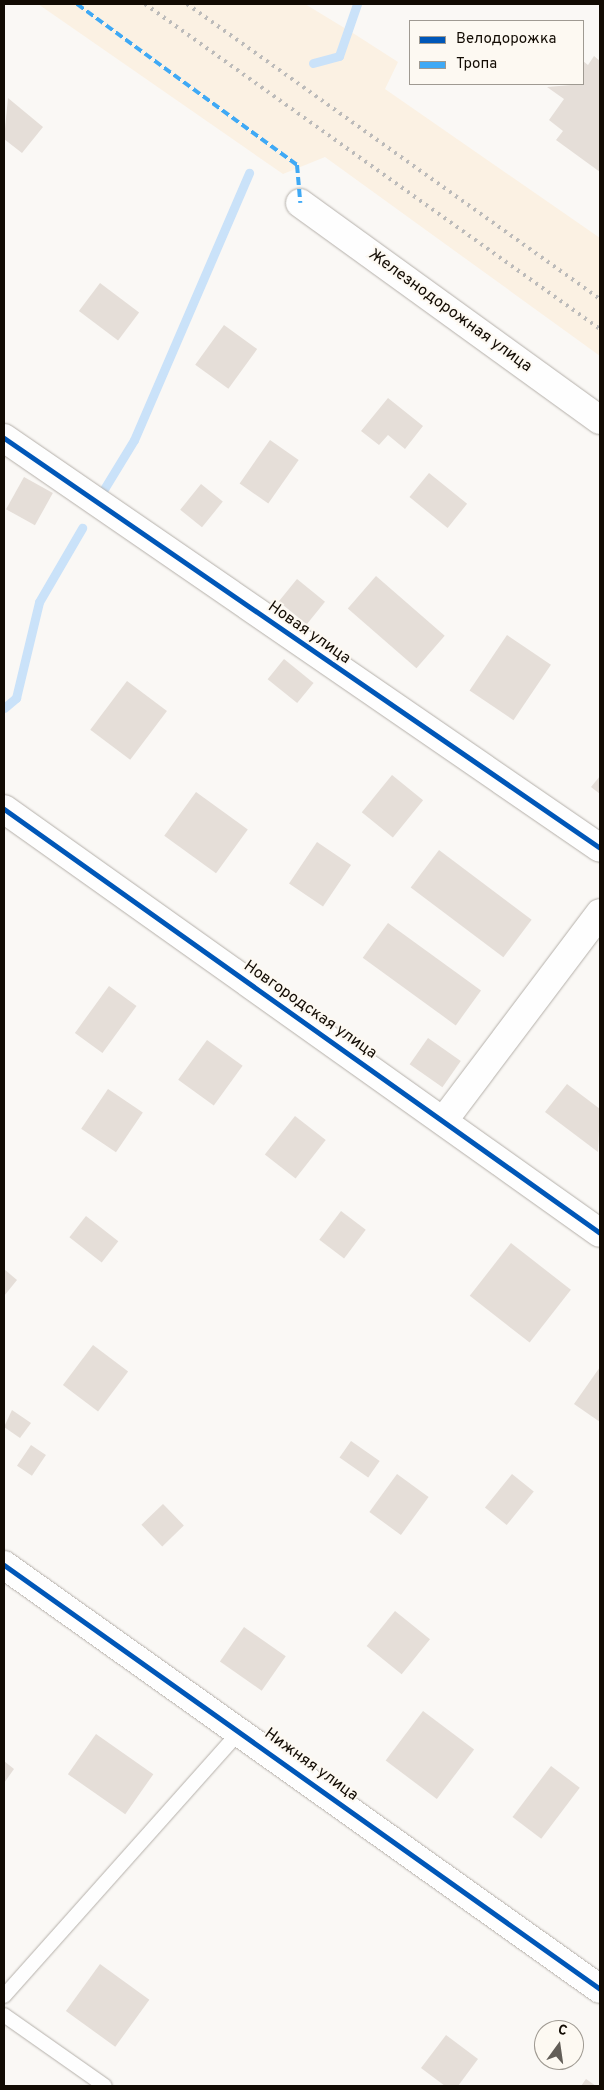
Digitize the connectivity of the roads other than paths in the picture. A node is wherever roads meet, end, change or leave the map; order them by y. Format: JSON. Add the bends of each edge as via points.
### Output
{"nodes":[{"id":1,"x":300,"y":203,"type":"dead end"},
{"id":2,"x":600,"y":420,"type":"edge"},
{"id":3,"x":4,"y":438,"type":"edge"},
{"id":4,"x":4,"y":809,"type":"edge"},
{"id":5,"x":600,"y":848,"type":"edge"},
{"id":6,"x":600,"y":913,"type":"edge"},
{"id":7,"x":444,"y":1120,"type":"junction"},
{"id":8,"x":600,"y":1233,"type":"edge"},
{"id":9,"x":4,"y":1565,"type":"edge"},
{"id":10,"x":241,"y":1730,"type":"junction"},
{"id":11,"x":600,"y":1989,"type":"edge"},
{"id":12,"x":4,"y":1996,"type":"edge"},
{"id":13,"x":4,"y":2015,"type":"edge"},
{"id":14,"x":105,"y":2086,"type":"edge"}],
"edges":[{"from":1,"to":2,"type":"street","name":"Железнодорожная улица"},
{"from":3,"to":5,"type":"street","name":"Новая улица"},
{"from":4,"to":7,"type":"street","name":"Новгородская улица"},
{"from":6,"to":7,"type":"street"},
{"from":7,"to":8,"type":"street","name":"Новгородская улица"},
{"from":9,"to":10,"type":"street","name":"Нижняя улица"},
{"from":10,"to":11,"type":"street","name":"Нижняя улица"},
{"from":10,"to":12,"type":"lane"},
{"from":13,"to":14,"type":"lane"}]}
